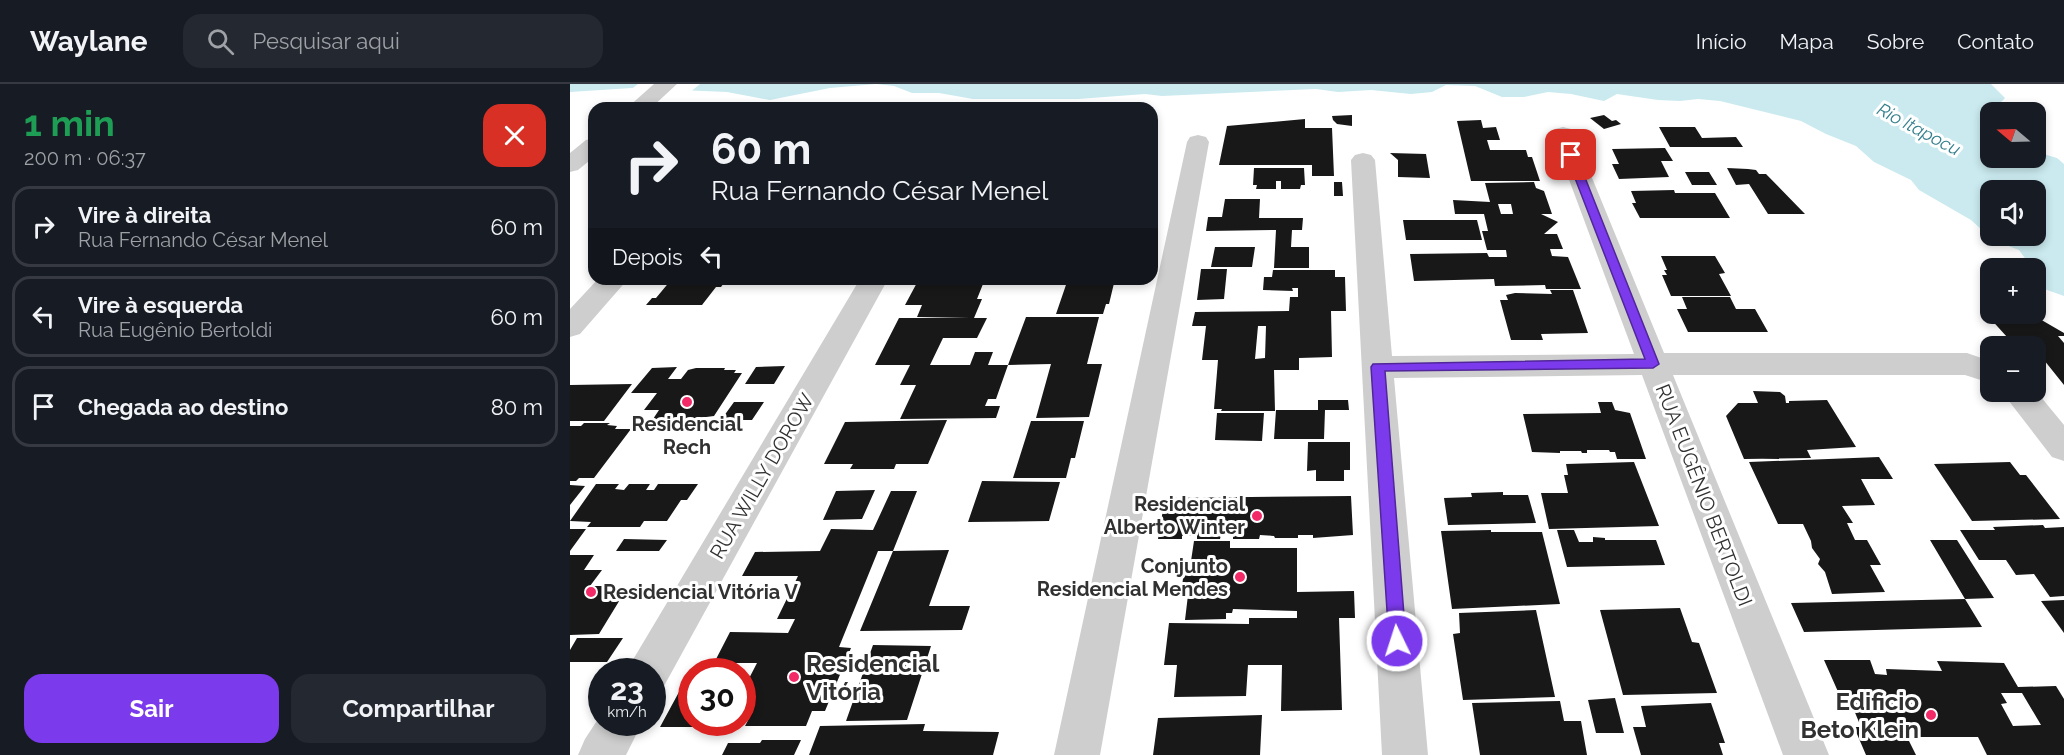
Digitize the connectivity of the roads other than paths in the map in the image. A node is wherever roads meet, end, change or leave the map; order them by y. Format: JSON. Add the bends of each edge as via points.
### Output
{"nodes":[{"id":1,"x":667,"y":84,"type":"edge"},
{"id":2,"x":645,"y":102,"type":"edge"},
{"id":3,"x":1563,"y":134,"type":"dead end"},
{"id":4,"x":1198,"y":142,"type":"dead end"},
{"id":5,"x":588,"y":150,"type":"edge"},
{"id":6,"x":1364,"y":160,"type":"dead end"},
{"id":7,"x":570,"y":165,"type":"edge"},
{"id":8,"x":608,"y":285,"type":"edge"},
{"id":9,"x":871,"y":285,"type":"edge"},
{"id":10,"x":570,"y":327,"type":"edge"},
{"id":11,"x":1653,"y":364,"type":"junction"},
{"id":12,"x":1378,"y":367,"type":"junction"},
{"id":13,"x":1980,"y":369,"type":"edge"},
{"id":14,"x":2026,"y":402,"type":"edge"},
{"id":15,"x":2064,"y":448,"type":"edge"},
{"id":16,"x":657,"y":658,"type":"edge"},
{"id":17,"x":612,"y":736,"type":"edge"},
{"id":18,"x":601,"y":755,"type":"edge"},
{"id":19,"x":1077,"y":755,"type":"edge"},
{"id":20,"x":1405,"y":755,"type":"edge"},
{"id":21,"x":1806,"y":755,"type":"edge"}],
"edges":[{"from":1,"to":2,"type":"street"},
{"from":3,"to":11,"type":"street","name":"RUA EUGÊNIO BERTOLDI"},
{"from":4,"to":19,"type":"street"},
{"from":5,"to":7,"type":"street"},
{"from":6,"to":12,"type":"street"},
{"from":8,"to":10,"type":"street"},
{"from":9,"to":16,"type":"street","name":"RUA WILLY DOROW"},
{"from":11,"to":12,"type":"street"},
{"from":11,"to":13,"type":"street","via":[[1967,364]]},
{"from":11,"to":21,"type":"street","name":"RUA EUGÊNIO BERTOLDI"},
{"from":12,"to":20,"type":"street"},
{"from":14,"to":15,"type":"street"},
{"from":17,"to":18,"type":"street"}]}
